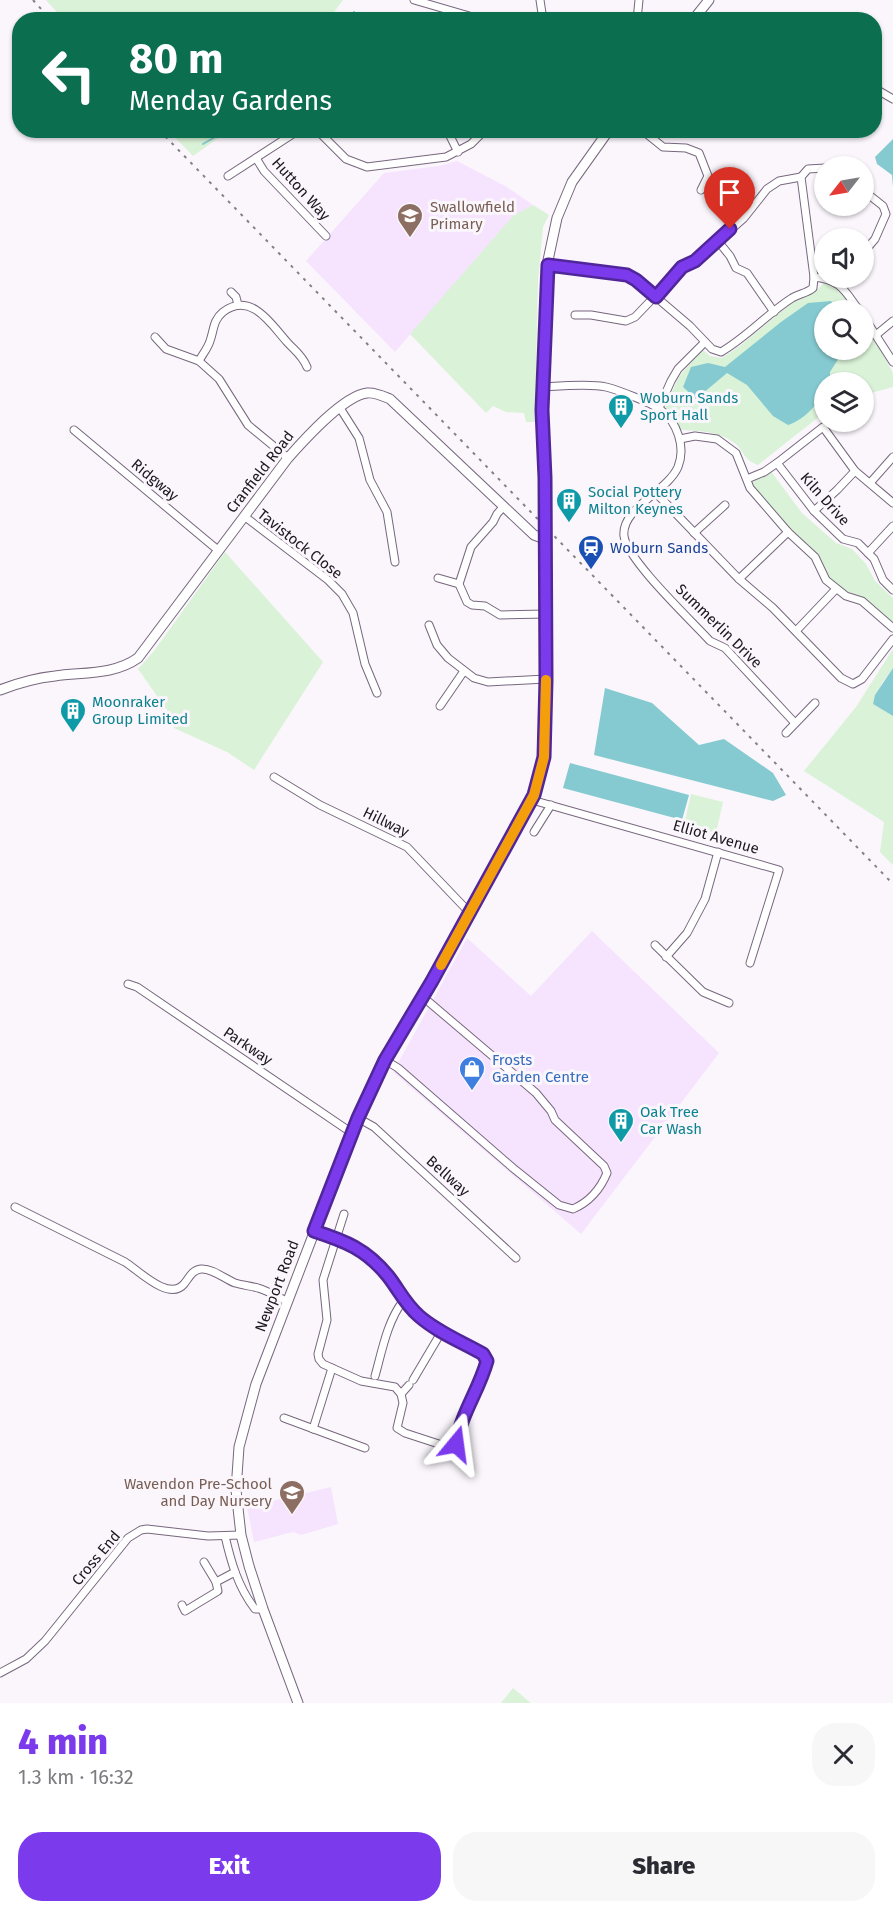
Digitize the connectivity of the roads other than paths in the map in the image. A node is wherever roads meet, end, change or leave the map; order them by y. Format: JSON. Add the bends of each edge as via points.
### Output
{"nodes":[{"id":1,"x":414,"y":0,"type":"edge"},
{"id":2,"x":709,"y":0,"type":"edge"},
{"id":3,"x":455,"y":12,"type":"edge"},
{"id":4,"x":699,"y":12,"type":"edge"},
{"id":5,"x":287,"y":138,"type":"edge"},
{"id":6,"x":325,"y":138,"type":"edge"},
{"id":7,"x":451,"y":138,"type":"edge"},
{"id":8,"x":477,"y":138,"type":"edge"},
{"id":9,"x":603,"y":138,"type":"edge"},
{"id":10,"x":652,"y":138,"type":"edge"},
{"id":11,"x":458,"y":152,"type":"junction"},
{"id":12,"x":256,"y":158,"type":"junction"},
{"id":13,"x":814,"y":169,"type":"edge"},
{"id":14,"x":228,"y":176,"type":"dead end"},
{"id":15,"x":801,"y":177,"type":"junction"},
{"id":16,"x":701,"y":190,"type":"dead end"},
{"id":17,"x":874,"y":199,"type":"edge"},
{"id":18,"x":326,"y":236,"type":"dead end"},
{"id":19,"x":874,"y":239,"type":"edge"},
{"id":20,"x":717,"y":240,"type":"junction"},
{"id":21,"x":548,"y":265,"type":"junction"},
{"id":22,"x":814,"y":277,"type":"joint"},
{"id":23,"x":843,"y":288,"type":"edge"},
{"id":24,"x":231,"y":292,"type":"dead end"},
{"id":25,"x":656,"y":297,"type":"junction"},
{"id":26,"x":852,"y":300,"type":"edge"},
{"id":27,"x":238,"y":305,"type":"junction"},
{"id":28,"x":774,"y":312,"type":"junction"},
{"id":29,"x":575,"y":315,"type":"dead end"},
{"id":30,"x":893,"y":321,"type":"edge"},
{"id":31,"x":874,"y":331,"type":"edge"},
{"id":32,"x":876,"y":334,"type":"junction"},
{"id":33,"x":155,"y":337,"type":"dead end"},
{"id":34,"x":705,"y":342,"type":"junction"},
{"id":35,"x":199,"y":361,"type":"junction"},
{"id":36,"x":893,"y":362,"type":"edge"},
{"id":37,"x":307,"y":367,"type":"dead end"},
{"id":38,"x":542,"y":387,"type":"junction"},
{"id":39,"x":340,"y":408,"type":"junction"},
{"id":40,"x":659,"y":408,"type":"junction"},
{"id":41,"x":74,"y":430,"type":"dead end"},
{"id":42,"x":680,"y":439,"type":"junction"},
{"id":43,"x":893,"y":457,"type":"edge"},
{"id":44,"x":288,"y":458,"type":"junction"},
{"id":45,"x":777,"y":463,"type":"junction"},
{"id":46,"x":855,"y":471,"type":"junction"},
{"id":47,"x":747,"y":479,"type":"junction"},
{"id":48,"x":870,"y":483,"type":"junction"},
{"id":49,"x":656,"y":493,"type":"junction"},
{"id":50,"x":893,"y":503,"type":"edge"},
{"id":51,"x":725,"y":505,"type":"dead end"},
{"id":52,"x":504,"y":506,"type":"junction"},
{"id":53,"x":814,"y":511,"type":"junction"},
{"id":54,"x":244,"y":516,"type":"junction"},
{"id":55,"x":893,"y":526,"type":"edge"},
{"id":56,"x":788,"y":532,"type":"junction"},
{"id":57,"x":694,"y":533,"type":"junction"},
{"id":58,"x":545,"y":539,"type":"junction"},
{"id":59,"x":219,"y":551,"type":"junction"},
{"id":60,"x":868,"y":553,"type":"junction"},
{"id":61,"x":394,"y":562,"type":"dead end"},
{"id":62,"x":438,"y":578,"type":"dead end"},
{"id":63,"x":740,"y":579,"type":"junction"},
{"id":64,"x":459,"y":584,"type":"junction"},
{"id":65,"x":836,"y":589,"type":"junction"},
{"id":66,"x":893,"y":590,"type":"edge"},
{"id":67,"x":546,"y":614,"type":"junction"},
{"id":68,"x":429,"y":625,"type":"dead end"},
{"id":69,"x":893,"y":628,"type":"edge"},
{"id":70,"x":796,"y":632,"type":"junction"},
{"id":71,"x":893,"y":639,"type":"edge"},
{"id":72,"x":464,"y":671,"type":"junction"},
{"id":73,"x":546,"y":680,"type":"junction"},
{"id":74,"x":0,"y":690,"type":"edge"},
{"id":75,"x":377,"y":693,"type":"dead end"},
{"id":76,"x":815,"y":703,"type":"dead end"},
{"id":77,"x":440,"y":706,"type":"dead end"},
{"id":78,"x":795,"y":723,"type":"junction"},
{"id":79,"x":786,"y":733,"type":"dead end"},
{"id":80,"x":274,"y":777,"type":"dead end"},
{"id":81,"x":532,"y":800,"type":"junction"},
{"id":82,"x":550,"y":805,"type":"junction"},
{"id":83,"x":534,"y":832,"type":"dead end"},
{"id":84,"x":718,"y":852,"type":"junction"},
{"id":85,"x":469,"y":912,"type":"junction"},
{"id":86,"x":655,"y":945,"type":"dead end"},
{"id":87,"x":666,"y":957,"type":"junction"},
{"id":88,"x":750,"y":963,"type":"dead end"},
{"id":89,"x":128,"y":984,"type":"dead end"},
{"id":90,"x":423,"y":997,"type":"junction"},
{"id":91,"x":729,"y":1003,"type":"dead end"},
{"id":92,"x":385,"y":1060,"type":"junction"},
{"id":93,"x":358,"y":1118,"type":"junction"},
{"id":94,"x":352,"y":1133,"type":"junction"},
{"id":95,"x":15,"y":1207,"type":"dead end"},
{"id":96,"x":344,"y":1214,"type":"dead end"},
{"id":97,"x":314,"y":1231,"type":"junction"},
{"id":98,"x":336,"y":1238,"type":"junction"},
{"id":99,"x":516,"y":1257,"type":"dead end"},
{"id":100,"x":287,"y":1301,"type":"junction"},
{"id":101,"x":403,"y":1301,"type":"junction"},
{"id":102,"x":442,"y":1331,"type":"junction"},
{"id":103,"x":332,"y":1368,"type":"junction"},
{"id":104,"x":375,"y":1376,"type":"dead end"},
{"id":105,"x":401,"y":1394,"type":"junction"},
{"id":106,"x":284,"y":1418,"type":"dead end"},
{"id":107,"x":313,"y":1429,"type":"junction"},
{"id":108,"x":365,"y":1448,"type":"dead end"},
{"id":109,"x":241,"y":1535,"type":"junction"},
{"id":110,"x":225,"y":1536,"type":"junction"},
{"id":111,"x":204,"y":1562,"type":"dead end"},
{"id":112,"x":235,"y":1572,"type":"junction"},
{"id":113,"x":216,"y":1582,"type":"junction"},
{"id":114,"x":182,"y":1605,"type":"dead end"},
{"id":115,"x":263,"y":1609,"type":"junction"},
{"id":116,"x":0,"y":1673,"type":"edge"},
{"id":117,"x":298,"y":1703,"type":"edge"}],
"edges":[{"from":1,"to":3,"type":"street"},
{"from":2,"to":4,"type":"street"},
{"from":5,"to":12,"type":"street"},
{"from":6,"to":11,"type":"street","via":[[346,159],[367,167],[431,160]]},
{"from":7,"to":11,"type":"street"},
{"from":8,"to":11,"type":"street"},
{"from":9,"to":21,"type":"street","name":"Newport Road","via":[[572,182],[557,218]]},
{"from":10,"to":16,"type":"street","via":[[663,147],[699,153],[708,176]]},
{"from":12,"to":14,"type":"street"},
{"from":12,"to":18,"type":"street","name":"Hutton Way"},
{"from":13,"to":15,"type":"street"},
{"from":15,"to":20,"type":"street","via":[[779,181],[767,189],[744,218]]},
{"from":15,"to":22,"type":"street"},
{"from":17,"to":19,"type":"street","via":[[886,214]]},
{"from":20,"to":25,"type":"street","via":[[695,261],[682,267]]},
{"from":20,"to":28,"type":"street","via":[[736,268],[747,273]]},
{"from":21,"to":25,"type":"street","via":[[627,275]]},
{"from":21,"to":38,"type":"street","name":"Newport Road"},
{"from":22,"to":28,"type":"street","via":[[813,288]]},
{"from":23,"to":26,"type":"street"},
{"from":24,"to":27,"type":"street"},
{"from":25,"to":29,"type":"street","via":[[626,321]]},
{"from":25,"to":34,"type":"street"},
{"from":27,"to":35,"type":"street","via":[[224,311],[215,321],[210,342]]},
{"from":27,"to":37,"type":"street","via":[[256,309],[268,318],[303,357]]},
{"from":28,"to":34,"type":"street","via":[[721,352],[712,350]]},
{"from":30,"to":32,"type":"street"},
{"from":31,"to":32,"type":"street"},
{"from":32,"to":36,"type":"street"},
{"from":33,"to":35,"type":"street","via":[[166,349]]},
{"from":34,"to":40,"type":"street","via":[[678,369]]},
{"from":35,"to":44,"type":"street","via":[[219,379],[248,425]]},
{"from":38,"to":40,"type":"street","via":[[605,387]]},
{"from":38,"to":58,"type":"street","name":"Newport Road"},
{"from":39,"to":44,"type":"street","name":"Cranfield Road"},
{"from":39,"to":52,"type":"street","name":"Cranfield Road","via":[[361,394],[390,399]]},
{"from":39,"to":61,"type":"street","via":[[359,438],[370,480],[387,512]]},
{"from":40,"to":42,"type":"street","via":[[671,419]]},
{"from":41,"to":59,"type":"street","name":"Ridgway"},
{"from":42,"to":47,"type":"street","via":[[717,439],[736,453]]},
{"from":42,"to":49,"type":"street","name":"Summerlin Drive","via":[[678,467]]},
{"from":43,"to":48,"type":"street"},
{"from":44,"to":54,"type":"street","name":"Cranfield Road"},
{"from":45,"to":46,"type":"street","via":[[823,427]]},
{"from":45,"to":47,"type":"street"},
{"from":45,"to":53,"type":"street","name":"Kiln Drive"},
{"from":46,"to":48,"type":"street"},
{"from":46,"to":53,"type":"street"},
{"from":47,"to":56,"type":"street","via":[[750,488]]},
{"from":48,"to":50,"type":"street"},
{"from":49,"to":57,"type":"street"},
{"from":49,"to":78,"type":"street","name":"Summerlin Drive","via":[[628,517],[623,534],[629,551],[710,641],[725,648]]},
{"from":51,"to":57,"type":"street"},
{"from":52,"to":58,"type":"street","name":"Cranfield Road","via":[[534,535]]},
{"from":52,"to":64,"type":"street","via":[[471,547]]},
{"from":53,"to":60,"type":"street","name":"Kiln Drive","via":[[843,539],[858,543]]},
{"from":54,"to":59,"type":"street","name":"Cranfield Road"},
{"from":54,"to":75,"type":"street","name":"Tavistock Close","via":[[342,594],[353,613],[364,664]]},
{"from":55,"to":60,"type":"street"},
{"from":56,"to":63,"type":"street"},
{"from":56,"to":65,"type":"street","via":[[815,557],[826,580]]},
{"from":57,"to":63,"type":"street"},
{"from":58,"to":67,"type":"street","name":"Newport Road"},
{"from":59,"to":74,"type":"street","name":"Cranfield Road","via":[[132,662],[107,671],[27,681]]},
{"from":60,"to":66,"type":"street"},
{"from":62,"to":64,"type":"street"},
{"from":63,"to":70,"type":"street"},
{"from":64,"to":67,"type":"street","via":[[467,602],[500,615]]},
{"from":65,"to":69,"type":"street","via":[[862,601]]},
{"from":65,"to":70,"type":"street"},
{"from":67,"to":73,"type":"street","name":"Newport Road"},
{"from":68,"to":72,"type":"street","via":[[437,645]]},
{"from":70,"to":71,"type":"street","via":[[841,678],[853,684]]},
{"from":72,"to":73,"type":"street","via":[[488,682]]},
{"from":72,"to":77,"type":"street"},
{"from":73,"to":81,"type":"street","name":"Newport Road","via":[[544,757]]},
{"from":76,"to":78,"type":"street"},
{"from":78,"to":79,"type":"street"},
{"from":80,"to":85,"type":"street","name":"Hillway","via":[[320,805],[406,847]]},
{"from":81,"to":82,"type":"street","name":"Elliot Avenue"},
{"from":81,"to":85,"type":"street","name":"Newport Road"},
{"from":82,"to":83,"type":"street"},
{"from":82,"to":84,"type":"street","name":"Elliot Avenue"},
{"from":84,"to":87,"type":"street","via":[[705,899],[687,933]]},
{"from":84,"to":88,"type":"street","name":"Elliot Avenue","via":[[779,870]]},
{"from":85,"to":90,"type":"street","name":"Newport Road"},
{"from":86,"to":87,"type":"street"},
{"from":87,"to":91,"type":"street","via":[[703,992]]},
{"from":89,"to":94,"type":"street","name":"Parkway"},
{"from":90,"to":92,"type":"street","name":"Newport Road"},
{"from":90,"to":92,"type":"street","via":[[536,1093],[555,1120],[604,1166],[607,1173],[603,1183],[585,1204],[573,1209],[559,1205]]},
{"from":92,"to":93,"type":"street","name":"Newport Road"},
{"from":93,"to":94,"type":"street","name":"Newport Road"},
{"from":93,"to":99,"type":"street","name":"Bellway","via":[[374,1127]]},
{"from":94,"to":97,"type":"street","name":"Newport Road"},
{"from":95,"to":100,"type":"street","via":[[125,1262],[167,1289],[182,1286],[193,1271],[201,1269]]},
{"from":96,"to":98,"type":"street"},
{"from":97,"to":98,"type":"street"},
{"from":97,"to":100,"type":"street","name":"Newport Road"},
{"from":98,"to":101,"type":"street","via":[[368,1256],[388,1276]]},
{"from":98,"to":103,"type":"street","via":[[323,1280],[327,1320],[318,1356]]},
{"from":100,"to":109,"type":"street","name":"Newport Road","via":[[256,1384],[239,1447]]},
{"from":101,"to":102,"type":"street"},
{"from":101,"to":104,"type":"street","via":[[393,1316]]},
{"from":102,"to":105,"type":"street"},
{"from":102,"to":105,"type":"street","via":[[483,1354],[487,1361],[456,1444],[451,1448],[397,1428],[403,1403]]},
{"from":103,"to":105,"type":"street","via":[[361,1381],[395,1388]]},
{"from":103,"to":107,"type":"street"},
{"from":106,"to":107,"type":"street"},
{"from":107,"to":108,"type":"street"},
{"from":109,"to":110,"type":"street","name":"Cross End"},
{"from":109,"to":115,"type":"street","name":"Newport Road"},
{"from":110,"to":112,"type":"street"},
{"from":110,"to":116,"type":"street","name":"Cross End","via":[[141,1530],[128,1538],[45,1641],[26,1659]]},
{"from":111,"to":113,"type":"street"},
{"from":112,"to":113,"type":"street"},
{"from":112,"to":115,"type":"street","via":[[255,1609]]},
{"from":113,"to":114,"type":"street","via":[[218,1590],[185,1611]]},
{"from":115,"to":117,"type":"street","name":"Newport Road"}]}
